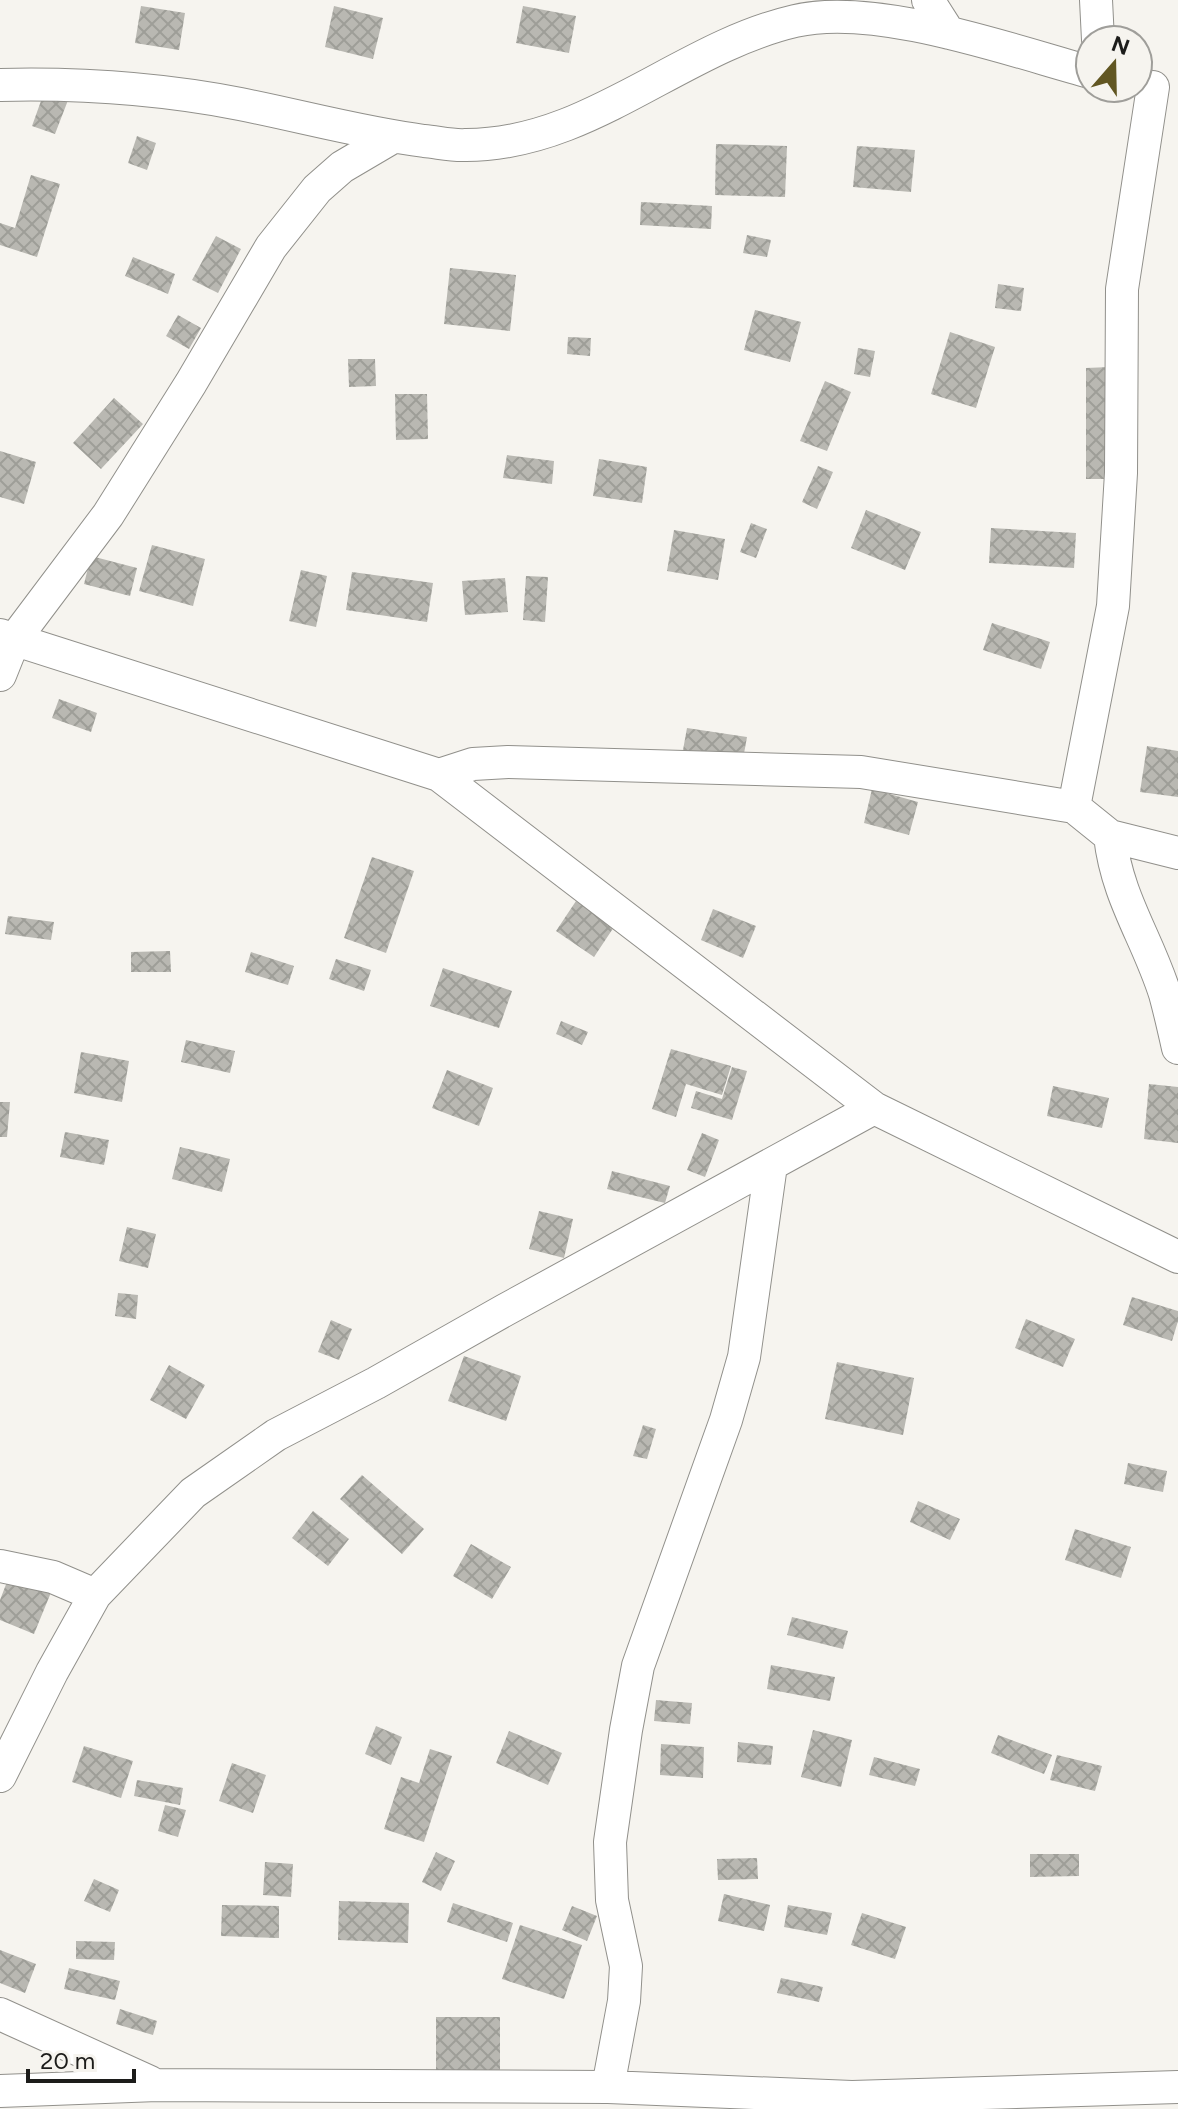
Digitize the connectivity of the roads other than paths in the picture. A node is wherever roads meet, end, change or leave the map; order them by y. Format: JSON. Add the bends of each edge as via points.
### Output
{"nodes":[{"id":1,"x":928,"y":0,"type":"edge"},
{"id":2,"x":1096,"y":0,"type":"edge"},
{"id":3,"x":1097,"y":24,"type":"edge"},
{"id":4,"x":949,"y":33,"type":"junction"},
{"id":5,"x":1074,"y":68,"type":"edge"},
{"id":6,"x":0,"y":85,"type":"edge"},
{"id":7,"x":1156,"y":88,"type":"edge"},
{"id":8,"x":393,"y":137,"type":"junction"},
{"id":9,"x":7,"y":637,"type":"edge"},
{"id":10,"x":0,"y":675,"type":"edge"},
{"id":11,"x":439,"y":775,"type":"junction"},
{"id":12,"x":1074,"y":807,"type":"junction"},
{"id":13,"x":1110,"y":836,"type":"junction"},
{"id":14,"x":1178,"y":853,"type":"edge"},
{"id":15,"x":1178,"y":1048,"type":"edge"},
{"id":16,"x":874,"y":1108,"type":"junction"},
{"id":17,"x":771,"y":1165,"type":"junction"},
{"id":18,"x":1178,"y":1257,"type":"edge"},
{"id":19,"x":0,"y":1566,"type":"edge"},
{"id":20,"x":95,"y":1595,"type":"junction"},
{"id":21,"x":0,"y":1776,"type":"edge"},
{"id":22,"x":0,"y":2014,"type":"edge"},
{"id":23,"x":157,"y":2085,"type":"junction"},
{"id":24,"x":608,"y":2087,"type":"junction"},
{"id":25,"x":1178,"y":2087,"type":"edge"},
{"id":26,"x":0,"y":2091,"type":"edge"},
{"id":27,"x":849,"y":2103,"type":"edge"}],
"edges":[{"from":1,"to":4,"type":"street"},
{"from":2,"to":3,"type":"street"},
{"from":4,"to":5,"type":"street"},
{"from":4,"to":8,"type":"street","via":[[877,19],[796,20],[723,44],[591,116],[539,136],[464,146]]},
{"from":6,"to":8,"type":"street","via":[[177,94]]},
{"from":7,"to":12,"type":"street","via":[[1122,289],[1121,473],[1113,606]]},
{"from":8,"to":9,"type":"street","via":[[342,167],[286,226],[108,515]]},
{"from":9,"to":10,"type":"street"},
{"from":9,"to":11,"type":"street"},
{"from":11,"to":12,"type":"street","via":[[473,764],[508,762],[861,772]]},
{"from":11,"to":16,"type":"street"},
{"from":12,"to":13,"type":"street"},
{"from":13,"to":14,"type":"street"},
{"from":13,"to":15,"type":"street","via":[[1121,893],[1165,994]]},
{"from":16,"to":17,"type":"street"},
{"from":16,"to":18,"type":"street"},
{"from":17,"to":20,"type":"street","via":[[276,1435],[193,1493]]},
{"from":17,"to":24,"type":"street","via":[[744,1357],[638,1666],[628,1717],[610,1842],[612,1900],[626,1966]]},
{"from":19,"to":20,"type":"street","via":[[53,1577]]},
{"from":20,"to":21,"type":"street"},
{"from":22,"to":23,"type":"street"},
{"from":23,"to":24,"type":"street"},
{"from":23,"to":26,"type":"street"},
{"from":24,"to":27,"type":"street"},
{"from":25,"to":27,"type":"street"}]}
